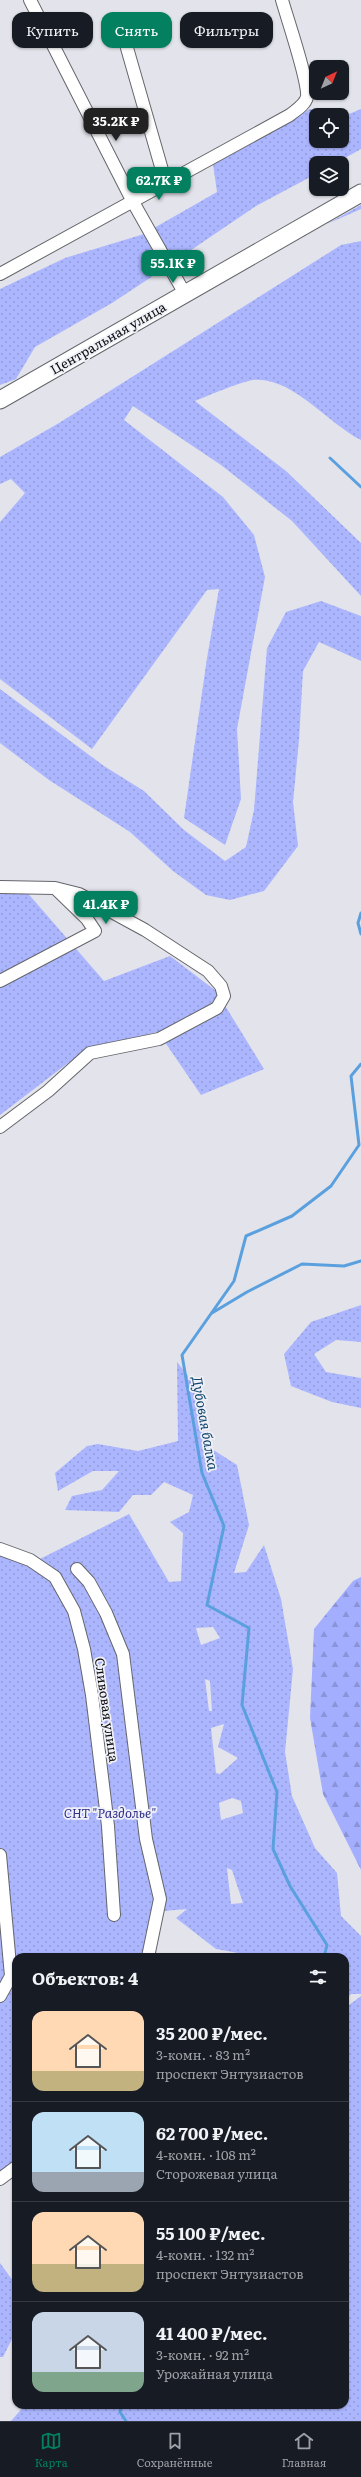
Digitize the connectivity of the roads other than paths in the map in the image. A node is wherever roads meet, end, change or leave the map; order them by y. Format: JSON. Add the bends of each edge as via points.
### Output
{"nodes":[{"id":1,"x":30,"y":0,"type":"edge"},
{"id":2,"x":282,"y":0,"type":"edge"},
{"id":3,"x":127,"y":48,"type":"edge"},
{"id":4,"x":166,"y":184,"type":"junction"},
{"id":5,"x":361,"y":193,"type":"edge"},
{"id":6,"x":133,"y":202,"type":"junction"},
{"id":7,"x":0,"y":274,"type":"edge"},
{"id":8,"x":185,"y":294,"type":"junction"},
{"id":9,"x":0,"y":400,"type":"edge"},
{"id":10,"x":0,"y":887,"type":"edge"},
{"id":11,"x":55,"y":888,"type":"junction"},
{"id":12,"x":0,"y":981,"type":"edge"},
{"id":13,"x":0,"y":1127,"type":"edge"},
{"id":14,"x":0,"y":1549,"type":"edge"},
{"id":15,"x":77,"y":1569,"type":"dead end"},
{"id":16,"x":0,"y":1855,"type":"edge"},
{"id":17,"x":114,"y":1915,"type":"dead end"},
{"id":18,"x":149,"y":1953,"type":"edge"},
{"id":19,"x":0,"y":1996,"type":"edge"},
{"id":20,"x":12,"y":2170,"type":"edge"},
{"id":21,"x":0,"y":2179,"type":"edge"}],
"edges":[{"from":1,"to":6,"type":"street"},
{"from":2,"to":4,"type":"street","via":[[305,82],[307,97],[302,105],[290,115]]},
{"from":3,"to":4,"type":"street"},
{"from":4,"to":6,"type":"street"},
{"from":5,"to":8,"type":"street","name":"Центральная улица"},
{"from":6,"to":7,"type":"street"},
{"from":6,"to":8,"type":"street"},
{"from":8,"to":9,"type":"street","name":"Центральная улица"},
{"from":10,"to":11,"type":"street"},
{"from":11,"to":12,"type":"street","via":[[87,919],[95,931]]},
{"from":11,"to":13,"type":"street","via":[[79,894],[145,930],[208,971],[221,986],[224,996],[217,1008],[159,1039],[90,1053],[48,1091]]},
{"from":14,"to":17,"type":"street","name":"Сливовая улица","via":[[30,1560],[55,1577],[74,1611],[92,1695],[108,1826]]},
{"from":15,"to":18,"type":"street","via":[[89,1582],[106,1613],[123,1654],[146,1839],[160,1899]]},
{"from":16,"to":19,"type":"street","via":[[11,1976]]},
{"from":20,"to":21,"type":"street"}]}
